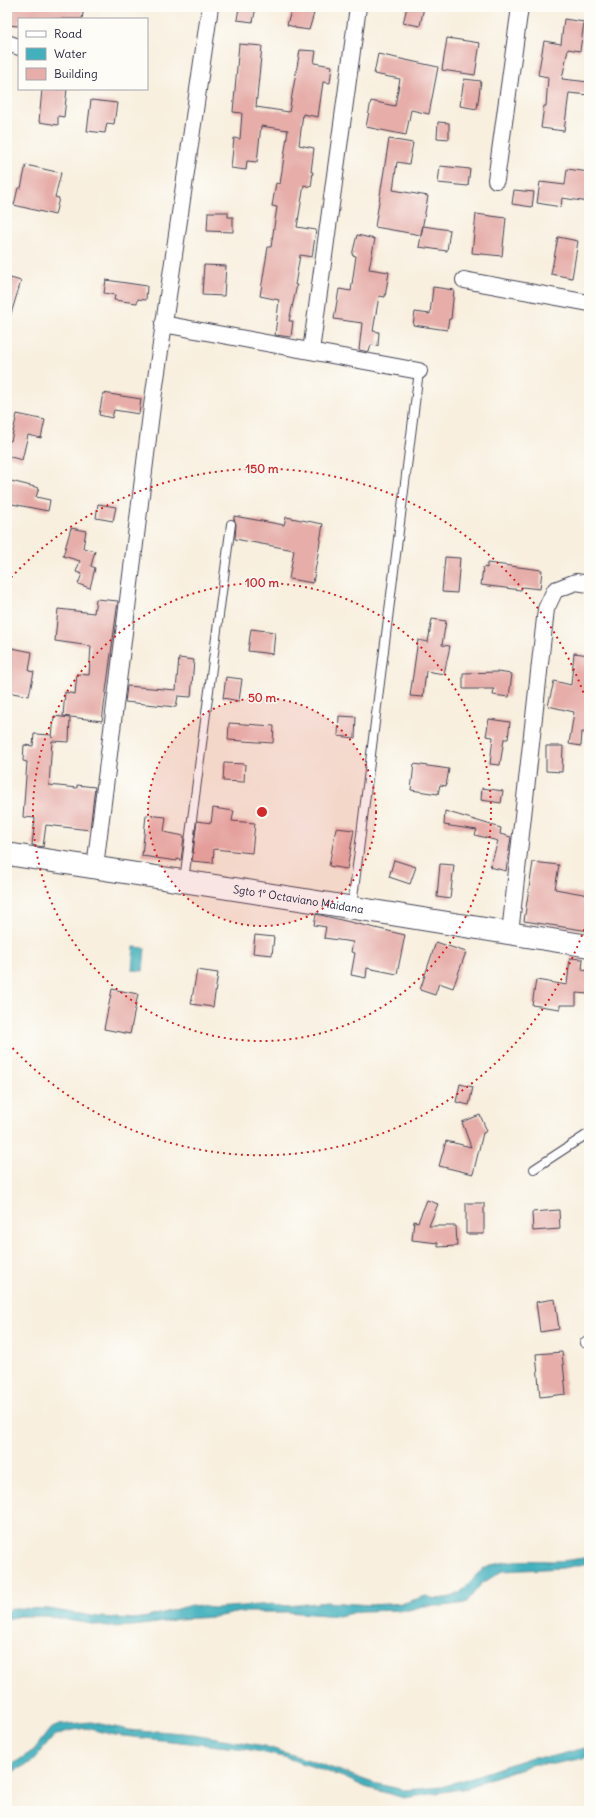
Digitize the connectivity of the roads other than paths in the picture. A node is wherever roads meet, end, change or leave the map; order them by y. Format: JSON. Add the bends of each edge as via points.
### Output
{"nodes":[{"id":1,"x":210,"y":7,"type":"edge"},
{"id":2,"x":358,"y":7,"type":"edge"},
{"id":3,"x":520,"y":7,"type":"edge"},
{"id":4,"x":7,"y":43,"type":"edge"},
{"id":5,"x":18,"y":47,"type":"edge"},
{"id":6,"x":496,"y":180,"type":"dead end"},
{"id":7,"x":464,"y":280,"type":"dead end"},
{"id":8,"x":589,"y":303,"type":"edge"},
{"id":9,"x":163,"y":324,"type":"junction"},
{"id":10,"x":311,"y":351,"type":"junction"},
{"id":11,"x":419,"y":371,"type":"joint"},
{"id":12,"x":231,"y":524,"type":"dead end"},
{"id":13,"x":589,"y":584,"type":"edge"},
{"id":14,"x":7,"y":854,"type":"edge"},
{"id":15,"x":95,"y":867,"type":"junction"},
{"id":16,"x":183,"y":880,"type":"junction"},
{"id":17,"x":352,"y":907,"type":"junction"},
{"id":18,"x":510,"y":933,"type":"junction"},
{"id":19,"x":589,"y":946,"type":"edge"},
{"id":20,"x":589,"y":1133,"type":"edge"},
{"id":21,"x":534,"y":1169,"type":"dead end"}],
"edges":[{"from":1,"to":9,"type":"street"},
{"from":2,"to":10,"type":"street"},
{"from":3,"to":6,"type":"street"},
{"from":4,"to":5,"type":"street"},
{"from":7,"to":8,"type":"street"},
{"from":9,"to":10,"type":"street"},
{"from":9,"to":15,"type":"street"},
{"from":10,"to":11,"type":"street"},
{"from":11,"to":17,"type":"lane"},
{"from":12,"to":16,"type":"lane"},
{"from":13,"to":18,"type":"street","via":[[576,582],[555,590],[546,609]]},
{"from":14,"to":15,"type":"main road","name":"Sgto 1° Octaviano Maidana"},
{"from":15,"to":16,"type":"main road","name":"Sgto 1° Octaviano Maidana"},
{"from":16,"to":17,"type":"main road","name":"Sgto 1° Octaviano Maidana"},
{"from":17,"to":18,"type":"main road","name":"Sgto 1° Octaviano Maidana"},
{"from":18,"to":19,"type":"main road","name":"Sgto 1° Octaviano Maidana"},
{"from":20,"to":21,"type":"lane"}]}
